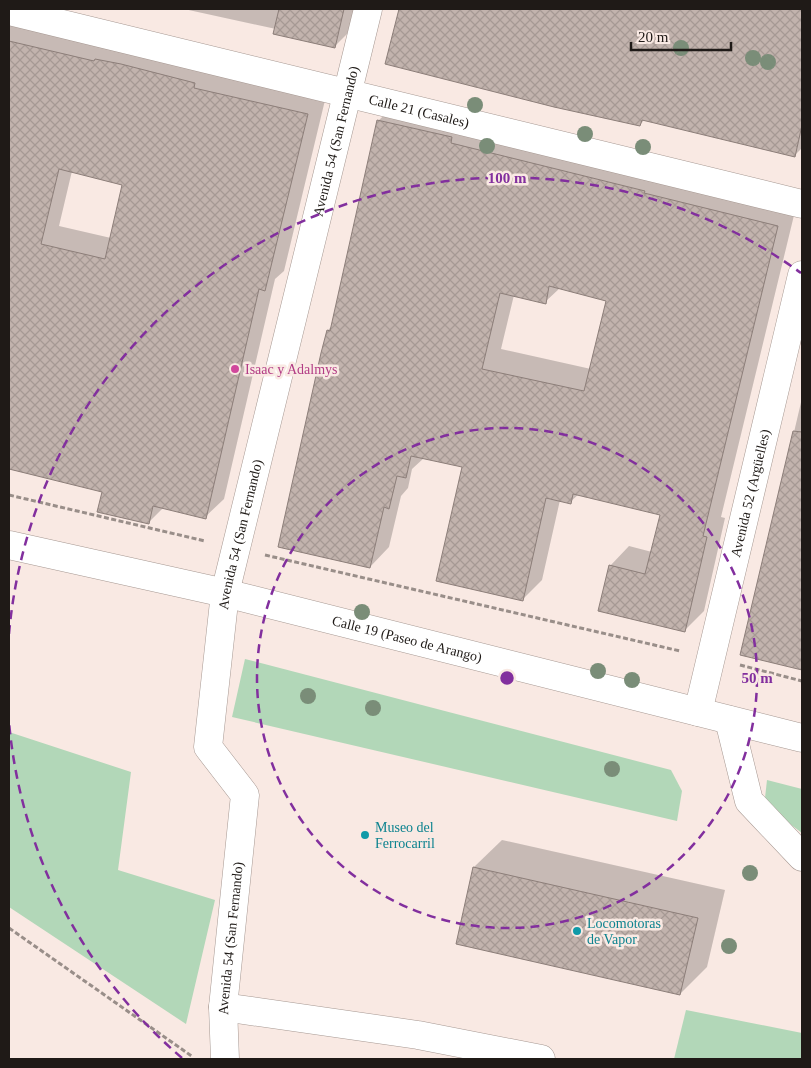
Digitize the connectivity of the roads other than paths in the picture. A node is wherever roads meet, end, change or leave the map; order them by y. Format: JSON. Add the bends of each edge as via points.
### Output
{"nodes":[{"id":1,"x":368,"y":9,"type":"edge"},
{"id":2,"x":9,"y":11,"type":"edge"},
{"id":3,"x":348,"y":93,"type":"junction"},
{"id":4,"x":802,"y":204,"type":"edge"},
{"id":5,"x":802,"y":275,"type":"edge"},
{"id":6,"x":9,"y":545,"type":"edge"},
{"id":7,"x":225,"y":593,"type":"junction"},
{"id":8,"x":698,"y":712,"type":"junction"},
{"id":9,"x":729,"y":720,"type":"junction"},
{"id":10,"x":802,"y":738,"type":"edge"},
{"id":11,"x":802,"y":857,"type":"edge"},
{"id":12,"x":223,"y":1007,"type":"junction"},
{"id":13,"x":225,"y":1059,"type":"edge"},
{"id":14,"x":541,"y":1059,"type":"edge"}],
"edges":[{"from":1,"to":3,"type":"street","name":"Avenida 54 (San Fernando)"},
{"from":2,"to":3,"type":"street","name":"Calle 21 (Casales)"},
{"from":3,"to":4,"type":"street","name":"Calle 21 (Casales)"},
{"from":3,"to":7,"type":"street","name":"Avenida 54 (San Fernando)"},
{"from":5,"to":8,"type":"street","name":"Avenida 52 (Argüelles)"},
{"from":6,"to":7,"type":"street","name":"Calle 19 (Paseo de Arango)"},
{"from":7,"to":8,"type":"street","name":"Calle 19 (Paseo de Arango)"},
{"from":7,"to":12,"type":"street","name":"Avenida 54 (San Fernando)","via":[[208,747],[245,795]]},
{"from":8,"to":9,"type":"street","name":"Calle 19 (Paseo de Arango)"},
{"from":9,"to":10,"type":"street","name":"Calle 19 (Paseo de Arango)"},
{"from":9,"to":11,"type":"street","via":[[750,801]]},
{"from":12,"to":13,"type":"street","name":"Avenida 54 (San Fernando)"},
{"from":12,"to":14,"type":"street","via":[[418,1035]]}]}
